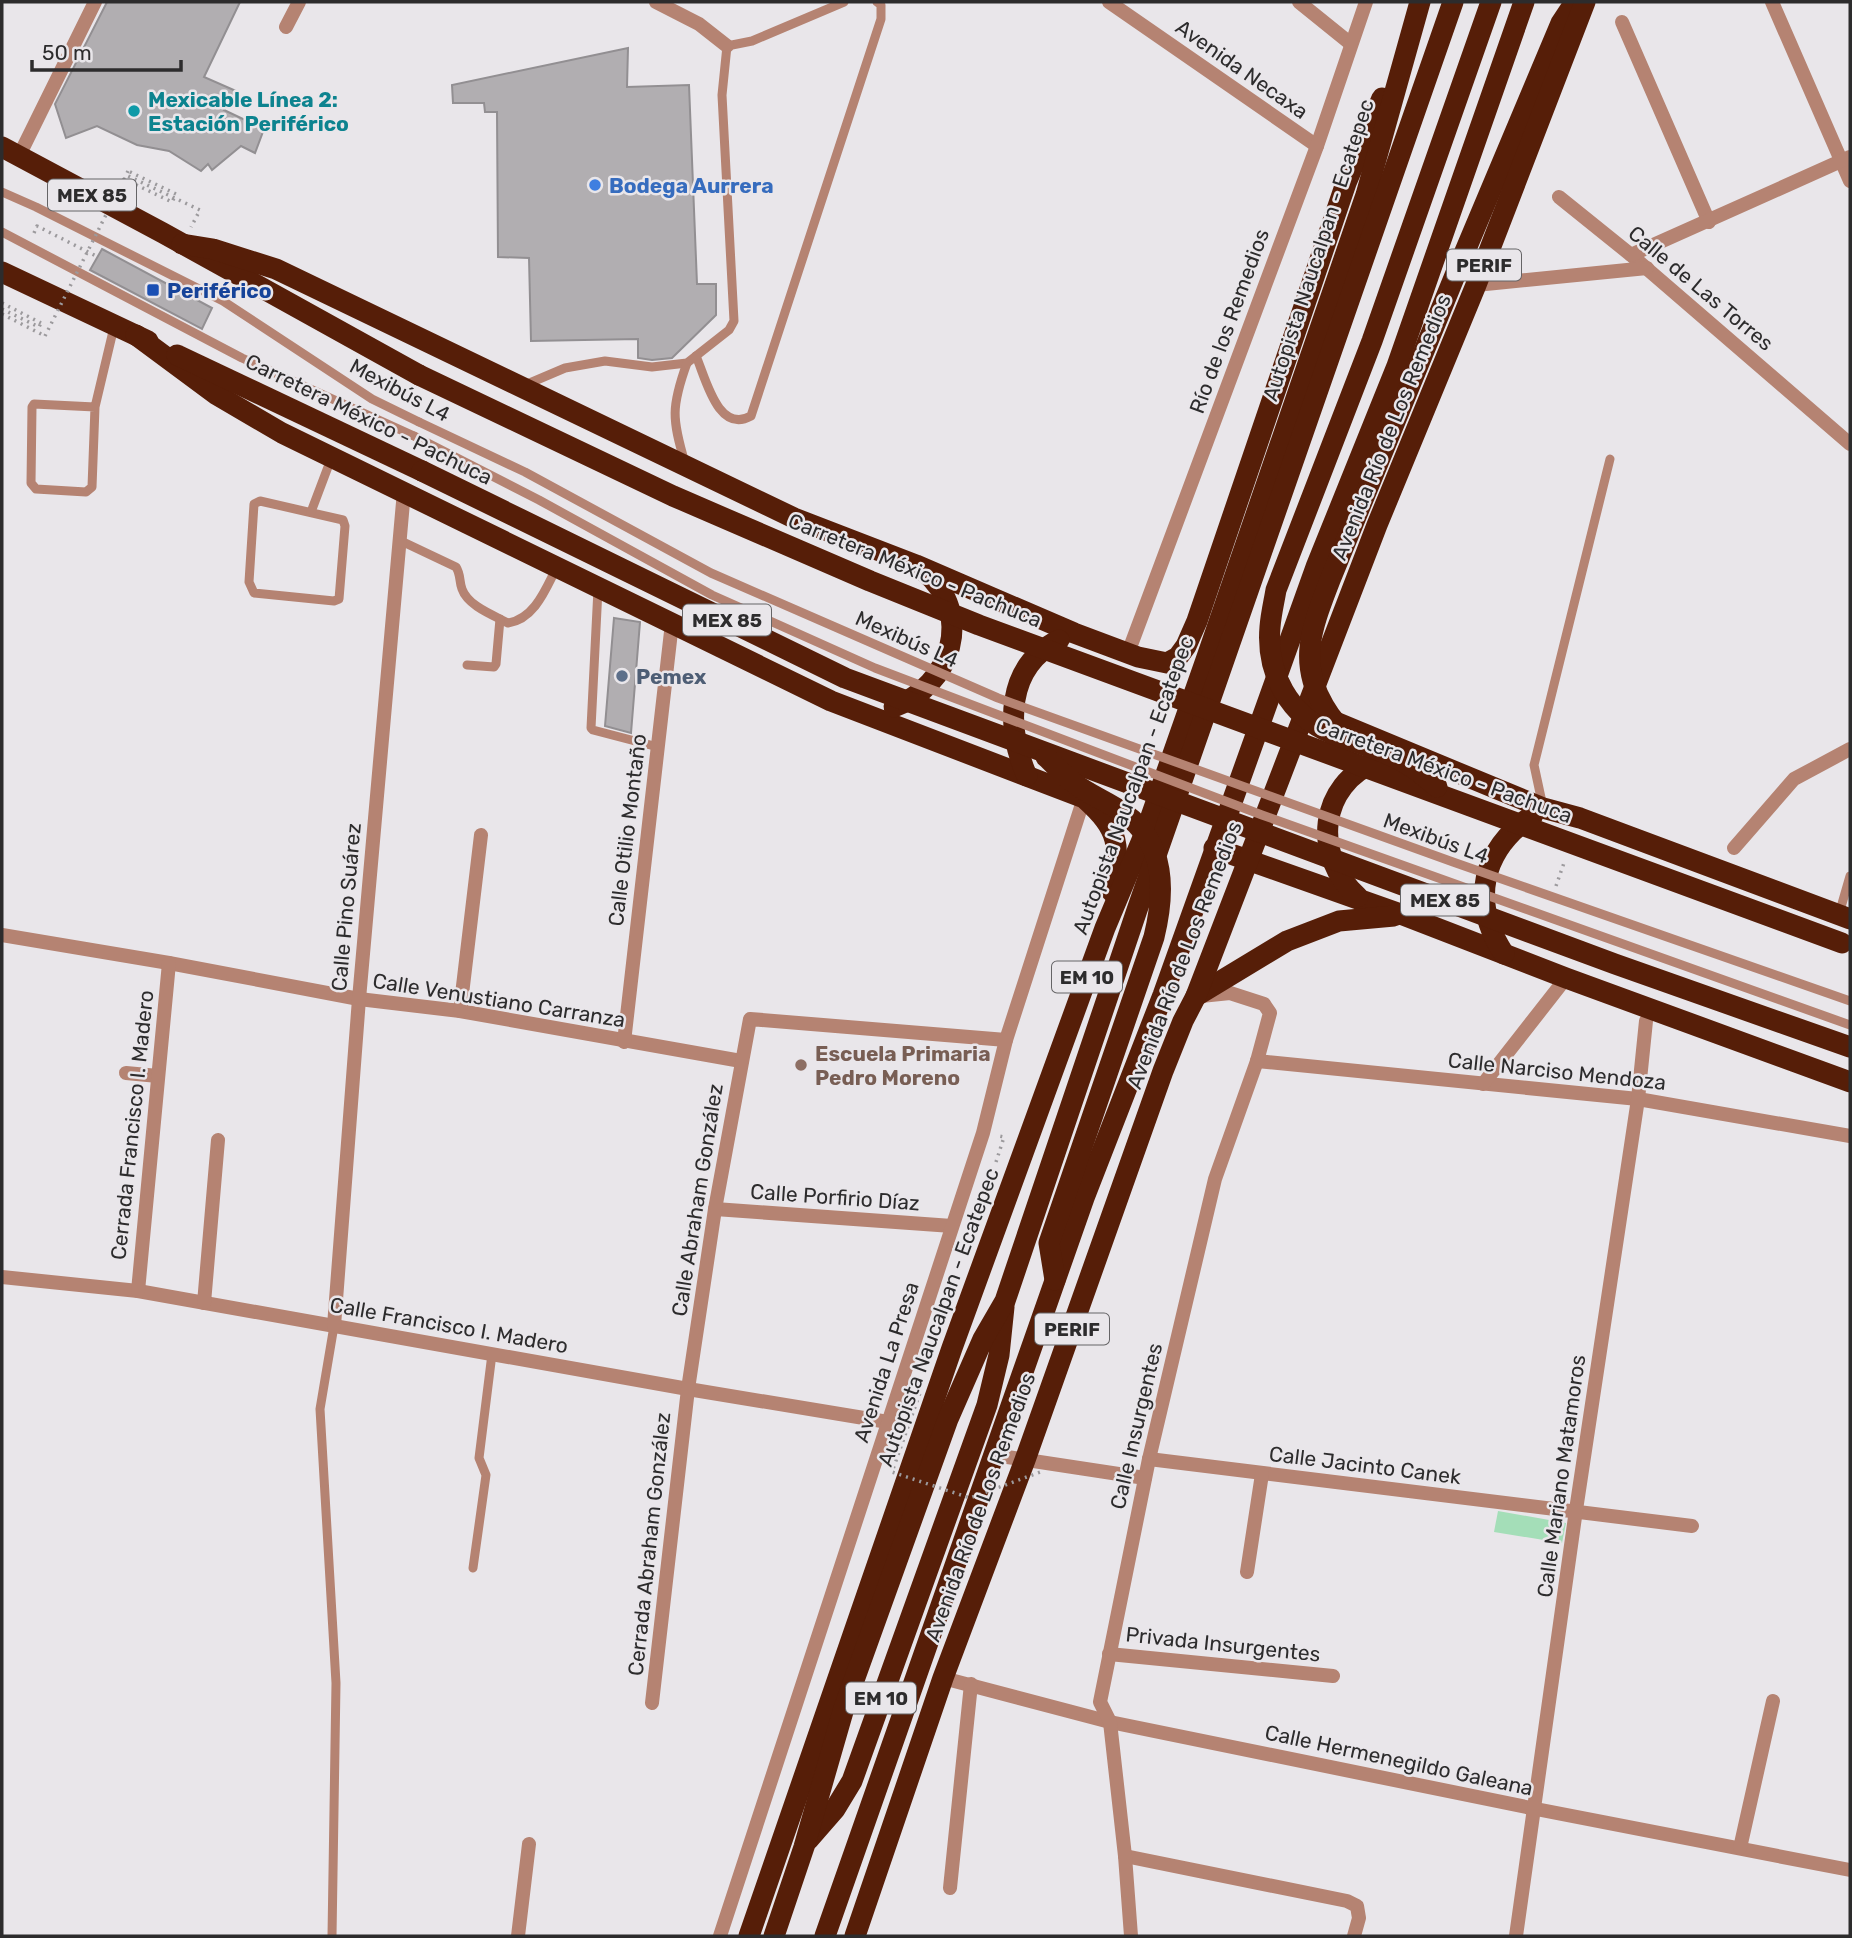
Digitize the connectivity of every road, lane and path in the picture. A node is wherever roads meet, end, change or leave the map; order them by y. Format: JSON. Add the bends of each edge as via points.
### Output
{"nodes":[{"id":1,"x":95,"y":2,"type":"edge"},
{"id":2,"x":299,"y":2,"type":"edge"},
{"id":3,"x":656,"y":2,"type":"edge"},
{"id":4,"x":844,"y":2,"type":"edge"},
{"id":5,"x":877,"y":2,"type":"edge"},
{"id":6,"x":1109,"y":2,"type":"edge"},
{"id":7,"x":1299,"y":2,"type":"edge"},
{"id":8,"x":1366,"y":2,"type":"edge"},
{"id":9,"x":1453,"y":2,"type":"edge"},
{"id":10,"x":1490,"y":2,"type":"edge"},
{"id":11,"x":1524,"y":2,"type":"edge"},
{"id":12,"x":1575,"y":2,"type":"edge"},
{"id":13,"x":1585,"y":2,"type":"edge"},
{"id":14,"x":1772,"y":2,"type":"edge"},
{"id":15,"x":1418,"y":9,"type":"edge"},
{"id":16,"x":1622,"y":22,"type":"dead end"},
{"id":17,"x":286,"y":27,"type":"dead end"},
{"id":18,"x":1351,"y":44,"type":"junction"},
{"id":19,"x":727,"y":46,"type":"junction"},
{"id":20,"x":1317,"y":146,"type":"junction"},
{"id":21,"x":10,"y":152,"type":"edge"},
{"id":22,"x":1846,"y":160,"type":"edge"},
{"id":23,"x":1850,"y":181,"type":"edge"},
{"id":24,"x":2,"y":192,"type":"edge"},
{"id":25,"x":1559,"y":197,"type":"dead end"},
{"id":26,"x":1709,"y":222,"type":"junction"},
{"id":27,"x":2,"y":232,"type":"edge"},
{"id":28,"x":34,"y":233,"type":"dead end"},
{"id":29,"x":182,"y":244,"type":"junction"},
{"id":30,"x":1631,"y":255,"type":"junction"},
{"id":31,"x":98,"y":257,"type":"dead end"},
{"id":32,"x":1647,"y":268,"type":"junction"},
{"id":33,"x":2,"y":272,"type":"edge"},
{"id":34,"x":1476,"y":285,"type":"junction"},
{"id":35,"x":2,"y":303,"type":"edge"},
{"id":36,"x":2,"y":309,"type":"edge"},
{"id":37,"x":2,"y":314,"type":"edge"},
{"id":38,"x":114,"y":325,"type":"junction"},
{"id":39,"x":136,"y":335,"type":"junction"},
{"id":40,"x":696,"y":356,"type":"junction"},
{"id":41,"x":687,"y":363,"type":"junction"},
{"id":42,"x":520,"y":387,"type":"junction"},
{"id":43,"x":95,"y":407,"type":"junction"},
{"id":44,"x":1850,"y":444,"type":"edge"},
{"id":45,"x":332,"y":457,"type":"junction"},
{"id":46,"x":1610,"y":459,"type":"dead end"},
{"id":47,"x":686,"y":466,"type":"junction"},
{"id":48,"x":404,"y":491,"type":"junction"},
{"id":49,"x":311,"y":512,"type":"junction"},
{"id":50,"x":399,"y":540,"type":"junction"},
{"id":51,"x":916,"y":565,"type":"junction"},
{"id":52,"x":557,"y":567,"type":"junction"},
{"id":53,"x":598,"y":587,"type":"junction"},
{"id":54,"x":500,"y":619,"type":"junction"},
{"id":55,"x":672,"y":623,"type":"junction"},
{"id":56,"x":1074,"y":634,"type":"junction"},
{"id":57,"x":1128,"y":653,"type":"junction"},
{"id":58,"x":467,"y":665,"type":"dead end"},
{"id":59,"x":1270,"y":695,"type":"junction"},
{"id":60,"x":1306,"y":710,"type":"junction"},
{"id":61,"x":861,"y":711,"type":"junction"},
{"id":62,"x":1366,"y":745,"type":"junction"},
{"id":63,"x":658,"y":747,"type":"junction"},
{"id":64,"x":1850,"y":749,"type":"edge"},
{"id":65,"x":1040,"y":750,"type":"junction"},
{"id":66,"x":1407,"y":752,"type":"junction"},
{"id":67,"x":1027,"y":776,"type":"junction"},
{"id":68,"x":1084,"y":798,"type":"junction"},
{"id":69,"x":1452,"y":800,"type":"junction"},
{"id":70,"x":1543,"y":808,"type":"junction"},
{"id":71,"x":481,"y":835,"type":"dead end"},
{"id":72,"x":1214,"y":848,"type":"junction"},
{"id":73,"x":1734,"y":848,"type":"dead end"},
{"id":74,"x":1248,"y":861,"type":"junction"},
{"id":75,"x":1850,"y":876,"type":"edge"},
{"id":76,"x":1362,"y":901,"type":"junction"},
{"id":77,"x":1403,"y":915,"type":"junction"},
{"id":78,"x":1845,"y":917,"type":"edge"},
{"id":79,"x":1105,"y":928,"type":"junction"},
{"id":80,"x":2,"y":935,"type":"edge"},
{"id":81,"x":1846,"y":945,"type":"edge"},
{"id":82,"x":1504,"y":954,"type":"junction"},
{"id":83,"x":169,"y":963,"type":"junction"},
{"id":84,"x":1566,"y":978,"type":"junction"},
{"id":85,"x":1196,"y":996,"type":"junction"},
{"id":86,"x":359,"y":999,"type":"junction"},
{"id":87,"x":1850,"y":1001,"type":"edge"},
{"id":88,"x":460,"y":1011,"type":"junction"},
{"id":89,"x":1646,"y":1021,"type":"dead end"},
{"id":90,"x":1850,"y":1025,"type":"edge"},
{"id":91,"x":1006,"y":1040,"type":"junction"},
{"id":92,"x":624,"y":1042,"type":"junction"},
{"id":93,"x":1850,"y":1048,"type":"edge"},
{"id":94,"x":741,"y":1061,"type":"junction"},
{"id":95,"x":1257,"y":1061,"type":"junction"},
{"id":96,"x":126,"y":1073,"type":"dead end"},
{"id":97,"x":158,"y":1076,"type":"junction"},
{"id":98,"x":1850,"y":1082,"type":"edge"},
{"id":99,"x":1483,"y":1084,"type":"junction"},
{"id":100,"x":1638,"y":1098,"type":"junction"},
{"id":101,"x":1850,"y":1136,"type":"edge"},
{"id":102,"x":218,"y":1140,"type":"dead end"},
{"id":103,"x":715,"y":1209,"type":"junction"},
{"id":104,"x":952,"y":1226,"type":"junction"},
{"id":105,"x":2,"y":1277,"type":"edge"},
{"id":106,"x":1055,"y":1280,"type":"junction"},
{"id":107,"x":138,"y":1291,"type":"junction"},
{"id":108,"x":1004,"y":1301,"type":"junction"},
{"id":109,"x":204,"y":1303,"type":"junction"},
{"id":110,"x":334,"y":1326,"type":"junction"},
{"id":111,"x":492,"y":1354,"type":"junction"},
{"id":112,"x":912,"y":1385,"type":"dead end"},
{"id":113,"x":688,"y":1389,"type":"junction"},
{"id":114,"x":888,"y":1422,"type":"junction"},
{"id":115,"x":994,"y":1455,"type":"junction"},
{"id":116,"x":1149,"y":1459,"type":"junction"},
{"id":117,"x":1034,"y":1465,"type":"junction"},
{"id":118,"x":1262,"y":1474,"type":"junction"},
{"id":119,"x":1145,"y":1478,"type":"junction"},
{"id":120,"x":1576,"y":1510,"type":"junction"},
{"id":121,"x":1692,"y":1526,"type":"dead end"},
{"id":122,"x":473,"y":1569,"type":"dead end"},
{"id":123,"x":1247,"y":1572,"type":"dead end"},
{"id":124,"x":1109,"y":1654,"type":"junction"},
{"id":125,"x":1334,"y":1676,"type":"dead end"},
{"id":126,"x":943,"y":1678,"type":"junction"},
{"id":127,"x":971,"y":1684,"type":"junction"},
{"id":128,"x":1773,"y":1701,"type":"dead end"},
{"id":129,"x":652,"y":1703,"type":"dead end"},
{"id":130,"x":1110,"y":1722,"type":"junction"},
{"id":131,"x":1536,"y":1809,"type":"junction"},
{"id":132,"x":529,"y":1844,"type":"dead end"},
{"id":133,"x":804,"y":1847,"type":"junction"},
{"id":134,"x":1740,"y":1848,"type":"junction"},
{"id":135,"x":1125,"y":1856,"type":"junction"},
{"id":136,"x":1850,"y":1870,"type":"edge"},
{"id":137,"x":950,"y":1888,"type":"dead end"},
{"id":138,"x":332,"y":1936,"type":"edge"},
{"id":139,"x":518,"y":1936,"type":"edge"},
{"id":140,"x":720,"y":1936,"type":"edge"},
{"id":141,"x":749,"y":1936,"type":"edge"},
{"id":142,"x":774,"y":1936,"type":"edge"},
{"id":143,"x":825,"y":1936,"type":"edge"},
{"id":144,"x":855,"y":1936,"type":"edge"},
{"id":145,"x":1131,"y":1936,"type":"edge"},
{"id":146,"x":1354,"y":1936,"type":"edge"},
{"id":147,"x":1517,"y":1936,"type":"edge"}],
"edges":[{"from":1,"to":21,"type":"street"},
{"from":2,"to":17,"type":"street"},
{"from":3,"to":19,"type":"street","via":[[699,24]]},
{"from":4,"to":19,"type":"lane","via":[[752,41]]},
{"from":5,"to":40,"type":"lane","via":[[881,19],[751,416],[743,421],[731,419],[720,410]]},
{"from":6,"to":20,"type":"street","name":"Avenida Necaxa"},
{"from":7,"to":18,"type":"street"},
{"from":8,"to":18,"type":"street","name":"Río de los Remedios"},
{"from":9,"to":108,"type":"highway","name":"Autopista Naucalpan - Ecatepec","number":"EM 10"},
{"from":10,"to":62,"type":"highway","bridge":true,"via":[[1372,341],[1276,590],[1270,625],[1277,680],[1292,705],[1331,733]]},
{"from":11,"to":59,"type":"highway","name":"Avenida Río de Los Remedios","number":"PERIF","via":[[1397,366]]},
{"from":12,"to":62,"type":"highway","bridge":true,"via":[[1561,23],[1458,268],[1312,629],[1308,650],[1316,692],[1341,729]]},
{"from":13,"to":34,"type":"highway","name":"Avenida Río de Los Remedios","number":"PERIF"},
{"from":14,"to":22,"type":"street"},
{"from":15,"to":57,"type":"highway","via":[[1346,183],[1186,646],[1167,663]]},
{"from":15,"to":79,"type":"highway","name":"Autopista Naucalpan - Ecatepec","number":"EM 10","via":[[1366,195],[1147,828]]},
{"from":16,"to":26,"type":"street"},
{"from":18,"to":20,"type":"street","name":"Río de los Remedios"},
{"from":19,"to":40,"type":"lane","via":[[722,95],[734,321]]},
{"from":20,"to":57,"type":"street","name":"Río de los Remedios"},
{"from":21,"to":29,"type":"highway","name":"Carretera México - Pachuca","number":"MEX 85"},
{"from":22,"to":23,"type":"street"},
{"from":22,"to":26,"type":"street"},
{"from":24,"to":87,"type":"lane","name":"Mexibús L4","bridge":true,"via":[[223,301],[372,399],[525,472],[711,573],[998,698]]},
{"from":25,"to":30,"type":"street","name":"Calle de Las Torres"},
{"from":26,"to":30,"type":"street"},
{"from":27,"to":90,"type":"lane","name":"Mexibús L4","bridge":true,"via":[[243,358],[414,436],[712,595],[875,668],[1262,815]]},
{"from":28,"to":31,"type":"path","via":[[37,226]]},
{"from":29,"to":37,"type":"path","bridge":true,"via":[[200,210],[126,175],[128,170],[176,194],[172,202],[124,179],[46,336]]},
{"from":29,"to":42,"type":"highway","via":[[213,249],[307,282]]},
{"from":29,"to":69,"type":"highway","name":"Carretera México - Pachuca","number":"MEX 85","bridge":true,"via":[[419,375],[673,496],[979,625]]},
{"from":30,"to":32,"type":"street","name":"Calle de Las Torres"},
{"from":32,"to":34,"type":"street"},
{"from":32,"to":44,"type":"street","name":"Calle de Las Torres"},
{"from":33,"to":38,"type":"highway","name":"Carretera México - Pachuca","number":"MEX 85"},
{"from":34,"to":60,"type":"highway","name":"Avenida Río de Los Remedios","number":"PERIF"},
{"from":35,"to":36,"type":"path","via":[[41,323],[39,327]]},
{"from":38,"to":39,"type":"highway","name":"Carretera México - Pachuca","number":"MEX 85"},
{"from":38,"to":43,"type":"lane"},
{"from":39,"to":45,"type":"highway","via":[[249,415]]},
{"from":39,"to":65,"type":"highway","name":"Carretera México - Pachuca","number":"MEX 85","bridge":true,"via":[[845,678]]},
{"from":40,"to":41,"type":"lane"},
{"from":41,"to":42,"type":"lane","via":[[652,367],[605,361],[565,368]]},
{"from":41,"to":47,"type":"lane","via":[[676,394],[674,426]]},
{"from":42,"to":47,"type":"highway"},
{"from":43,"to":43,"type":"lane","via":[[92,487],[86,492],[36,489],[31,483],[34,404]]},
{"from":45,"to":48,"type":"highway"},
{"from":45,"to":49,"type":"lane"},
{"from":46,"to":70,"type":"lane","via":[[1534,765]]},
{"from":47,"to":51,"type":"highway","via":[[794,518]]},
{"from":48,"to":50,"type":"street","name":"Calle Pino Suárez"},
{"from":48,"to":52,"type":"highway"},
{"from":49,"to":49,"type":"lane","via":[[345,523],[339,599],[254,593],[249,582],[254,504],[260,501]]},
{"from":50,"to":54,"type":"lane","via":[[456,567],[471,603]]},
{"from":50,"to":86,"type":"street","name":"Calle Pino Suárez"},
{"from":51,"to":56,"type":"highway"},
{"from":51,"to":61,"type":"highway","via":[[937,586],[950,613],[947,657],[920,695],[892,708]]},
{"from":52,"to":53,"type":"highway"},
{"from":52,"to":54,"type":"lane","via":[[537,604],[524,616],[512,623]]},
{"from":53,"to":55,"type":"highway"},
{"from":53,"to":63,"type":"lane","via":[[591,728]]},
{"from":54,"to":58,"type":"lane","via":[[494,667]]},
{"from":55,"to":61,"type":"highway","via":[[831,701]]},
{"from":55,"to":63,"type":"street","name":"Calle Otilio Montaño"},
{"from":56,"to":57,"type":"highway"},
{"from":56,"to":67,"type":"highway","via":[[1053,643],[1033,662],[1017,688],[1014,734]]},
{"from":59,"to":60,"type":"highway"},
{"from":59,"to":72,"type":"highway","name":"Avenida Río de Los Remedios","number":"PERIF"},
{"from":60,"to":66,"type":"highway"},
{"from":60,"to":74,"type":"highway","name":"Avenida Río de Los Remedios","number":"PERIF"},
{"from":61,"to":67,"type":"highway"},
{"from":62,"to":69,"type":"highway","bridge":true,"via":[[1408,764]]},
{"from":63,"to":92,"type":"street","name":"Calle Otilio Montaño"},
{"from":64,"to":73,"type":"street","via":[[1794,779]]},
{"from":65,"to":93,"type":"highway","name":"Carretera México - Pachuca","number":"MEX 85","bridge":true},
{"from":65,"to":106,"type":"highway","bridge":true,"via":[[1074,783],[1138,827],[1154,852],[1161,889],[1154,937],[1049,1243]]},
{"from":66,"to":70,"type":"highway"},
{"from":66,"to":76,"type":"highway","via":[[1356,773],[1331,809],[1327,837],[1333,865]]},
{"from":67,"to":68,"type":"highway"},
{"from":68,"to":79,"type":"highway","via":[[1112,830],[1118,855]]},
{"from":68,"to":91,"type":"street","name":"Avenida La Presa"},
{"from":69,"to":81,"type":"highway","name":"Carretera México - Pachuca","number":"MEX 85","bridge":true},
{"from":70,"to":78,"type":"highway"},
{"from":70,"to":82,"type":"highway","via":[[1502,844],[1488,870],[1486,912]]},
{"from":71,"to":88,"type":"street"},
{"from":72,"to":74,"type":"highway"},
{"from":72,"to":106,"type":"highway","name":"Avenida Río de Los Remedios","number":"PERIF"},
{"from":74,"to":76,"type":"highway"},
{"from":74,"to":85,"type":"highway","name":"Avenida Río de Los Remedios","number":"PERIF"},
{"from":75,"to":78,"type":"lane"},
{"from":76,"to":77,"type":"highway"},
{"from":77,"to":82,"type":"highway"},
{"from":77,"to":85,"type":"highway","via":[[1339,921],[1287,941]]},
{"from":79,"to":141,"type":"highway","name":"Autopista Naucalpan - Ecatepec","number":"EM 10","via":[[951,1348]]},
{"from":80,"to":83,"type":"street","name":"Calle Venustiano Carranza"},
{"from":82,"to":84,"type":"highway"},
{"from":83,"to":86,"type":"street","name":"Calle Venustiano Carranza"},
{"from":83,"to":97,"type":"street","name":"Cerrada Francisco I. Madero"},
{"from":84,"to":98,"type":"highway"},
{"from":84,"to":99,"type":"street"},
{"from":85,"to":95,"type":"street","name":"Calle Insurgentes","via":[[1230,993],[1264,1004],[1270,1013]]},
{"from":85,"to":117,"type":"highway","name":"Avenida Río de Los Remedios","number":"PERIF","via":[[1163,1071]]},
{"from":86,"to":88,"type":"street","name":"Calle Venustiano Carranza"},
{"from":86,"to":110,"type":"street","name":"Calle Pino Suárez"},
{"from":88,"to":92,"type":"street","name":"Calle Venustiano Carranza"},
{"from":89,"to":100,"type":"street","name":"Calle Mariano Matamoros"},
{"from":91,"to":94,"type":"street","name":"Calle Abraham González","via":[[750,1019]]},
{"from":91,"to":104,"type":"street","name":"Avenida La Presa","via":[[983,1133]]},
{"from":92,"to":94,"type":"street","name":"Calle Venustiano Carranza"},
{"from":94,"to":103,"type":"street","name":"Calle Abraham González"},
{"from":95,"to":99,"type":"street","name":"Calle Narciso Mendoza"},
{"from":95,"to":116,"type":"street","name":"Calle Insurgentes","via":[[1215,1179]]},
{"from":96,"to":97,"type":"street"},
{"from":97,"to":107,"type":"street","name":"Cerrada Francisco I. Madero"},
{"from":99,"to":100,"type":"street","name":"Calle Narciso Mendoza"},
{"from":100,"to":101,"type":"street","name":"Calle Narciso Mendoza"},
{"from":100,"to":120,"type":"street","name":"Calle Mariano Matamoros"},
{"from":102,"to":109,"type":"street"},
{"from":103,"to":104,"type":"street","name":"Calle Porfirio Díaz"},
{"from":103,"to":113,"type":"street","name":"Calle Abraham González"},
{"from":104,"to":114,"type":"street","name":"Avenida La Presa"},
{"from":105,"to":107,"type":"street","name":"Calle Francisco I. Madero"},
{"from":106,"to":115,"type":"highway","name":"Avenida Río de Los Remedios","number":"PERIF"},
{"from":107,"to":109,"type":"street","name":"Calle Francisco I. Madero"},
{"from":108,"to":133,"type":"highway","name":"Autopista Naucalpan - Ecatepec","number":"EM 10","via":[[948,1419],[844,1708]]},
{"from":108,"to":133,"type":"highway","name":"Autopista Naucalpan - Ecatepec","number":"EM 10","via":[[999,1355],[987,1405],[852,1781]]},
{"from":109,"to":110,"type":"street","name":"Calle Francisco I. Madero"},
{"from":110,"to":111,"type":"street","name":"Calle Francisco I. Madero"},
{"from":110,"to":138,"type":"lane","via":[[320,1409],[337,1683]]},
{"from":111,"to":113,"type":"street","name":"Calle Francisco I. Madero"},
{"from":111,"to":122,"type":"lane","via":[[479,1458],[486,1475]]},
{"from":112,"to":117,"type":"path","bridge":true,"via":[[921,1390],[892,1472],[970,1498]]},
{"from":113,"to":114,"type":"street","name":"Calle Francisco I. Madero"},
{"from":113,"to":129,"type":"street","name":"Cerrada Abraham González"},
{"from":114,"to":140,"type":"street","name":"Avenida La Presa"},
{"from":115,"to":117,"type":"street"},
{"from":115,"to":143,"type":"highway","name":"Avenida Río de Los Remedios","number":"PERIF"},
{"from":116,"to":118,"type":"street","name":"Calle Jacinto Canek"},
{"from":116,"to":119,"type":"street","name":"Calle Insurgentes"},
{"from":117,"to":119,"type":"street"},
{"from":117,"to":126,"type":"highway","name":"Avenida Río de Los Remedios","number":"PERIF"},
{"from":118,"to":120,"type":"street","name":"Calle Jacinto Canek"},
{"from":118,"to":123,"type":"street"},
{"from":119,"to":124,"type":"street","name":"Calle Insurgentes"},
{"from":120,"to":121,"type":"street","name":"Calle Jacinto Canek"},
{"from":120,"to":131,"type":"street","name":"Calle Mariano Matamoros"},
{"from":124,"to":125,"type":"street","name":"Privada Insurgentes"},
{"from":124,"to":130,"type":"street","name":"Calle Insurgentes","via":[[1100,1702]]},
{"from":126,"to":127,"type":"street","name":"Calle Hermenegildo Galeana"},
{"from":126,"to":144,"type":"highway","name":"Avenida Río de Los Remedios","number":"PERIF"},
{"from":127,"to":130,"type":"street","name":"Calle Hermenegildo Galeana"},
{"from":127,"to":137,"type":"street"},
{"from":128,"to":134,"type":"street"},
{"from":130,"to":131,"type":"street","name":"Calle Hermenegildo Galeana"},
{"from":130,"to":135,"type":"street","name":"Calle Insurgentes"},
{"from":131,"to":134,"type":"street","name":"Calle Hermenegildo Galeana"},
{"from":131,"to":147,"type":"street","name":"Calle Mariano Matamoros"},
{"from":132,"to":139,"type":"street"},
{"from":133,"to":142,"type":"highway","name":"Autopista Naucalpan - Ecatepec","number":"EM 10"},
{"from":134,"to":136,"type":"street","name":"Calle Hermenegildo Galeana"},
{"from":135,"to":145,"type":"street","name":"Calle Insurgentes"},
{"from":135,"to":146,"type":"street","via":[[1347,1900],[1357,1906]]}]}
